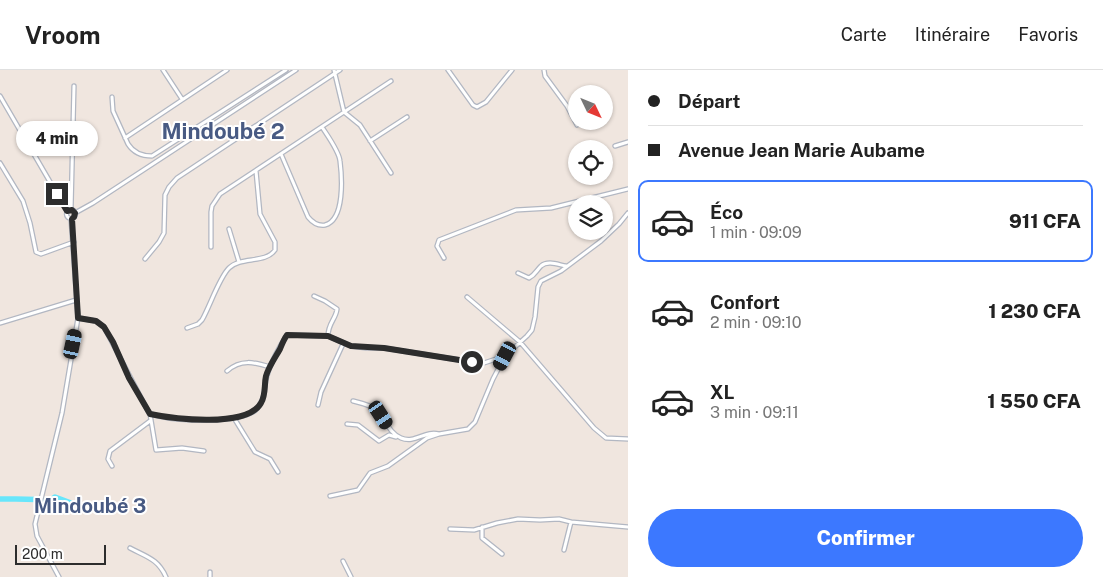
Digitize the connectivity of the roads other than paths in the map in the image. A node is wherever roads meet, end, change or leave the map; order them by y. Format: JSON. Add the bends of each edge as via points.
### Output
{"nodes":[{"id":1,"x":227,"y":70,"type":"edge"},
{"id":2,"x":286,"y":70,"type":"edge"},
{"id":3,"x":296,"y":70,"type":"edge"},
{"id":4,"x":340,"y":70,"type":"edge"},
{"id":5,"x":448,"y":70,"type":"edge"},
{"id":6,"x":512,"y":70,"type":"edge"},
{"id":7,"x":544,"y":70,"type":"edge"},
{"id":8,"x":164,"y":71,"type":"edge"},
{"id":9,"x":335,"y":72,"type":"edge"},
{"id":10,"x":391,"y":81,"type":"dead end"},
{"id":11,"x":74,"y":86,"type":"dead end"},
{"id":12,"x":0,"y":96,"type":"edge"},
{"id":13,"x":112,"y":97,"type":"dead end"},
{"id":14,"x":182,"y":99,"type":"junction"},
{"id":15,"x":568,"y":108,"type":"edge"},
{"id":16,"x":344,"y":112,"type":"junction"},
{"id":17,"x":407,"y":116,"type":"dead end"},
{"id":18,"x":322,"y":127,"type":"junction"},
{"id":19,"x":124,"y":138,"type":"junction"},
{"id":20,"x":370,"y":141,"type":"junction"},
{"id":21,"x":628,"y":142,"type":"edge"},
{"id":22,"x":615,"y":146,"type":"dead end"},
{"id":23,"x":281,"y":154,"type":"junction"},
{"id":24,"x":0,"y":163,"type":"edge"},
{"id":25,"x":256,"y":170,"type":"junction"},
{"id":26,"x":391,"y":173,"type":"dead end"},
{"id":27,"x":628,"y":189,"type":"edge"},
{"id":28,"x":69,"y":210,"type":"junction"},
{"id":29,"x":75,"y":213,"type":"junction"},
{"id":30,"x":628,"y":214,"type":"edge"},
{"id":31,"x":72,"y":219,"type":"junction"},
{"id":32,"x":229,"y":229,"type":"dead end"},
{"id":33,"x":74,"y":242,"type":"junction"},
{"id":34,"x":212,"y":247,"type":"dead end"},
{"id":35,"x":444,"y":258,"type":"dead end"},
{"id":36,"x":145,"y":259,"type":"dead end"},
{"id":37,"x":239,"y":262,"type":"junction"},
{"id":38,"x":567,"y":266,"type":"junction"},
{"id":39,"x":518,"y":272,"type":"dead end"},
{"id":40,"x":314,"y":296,"type":"dead end"},
{"id":41,"x":467,"y":297,"type":"dead end"},
{"id":42,"x":76,"y":300,"type":"junction"},
{"id":43,"x":78,"y":318,"type":"junction"},
{"id":44,"x":0,"y":323,"type":"edge"},
{"id":45,"x":187,"y":328,"type":"dead end"},
{"id":46,"x":328,"y":336,"type":"junction"},
{"id":47,"x":520,"y":342,"type":"junction"},
{"id":48,"x":343,"y":344,"type":"junction"},
{"id":49,"x":505,"y":356,"type":"junction"},
{"id":50,"x":270,"y":367,"type":"junction"},
{"id":51,"x":227,"y":371,"type":"dead end"},
{"id":52,"x":353,"y":401,"type":"dead end"},
{"id":53,"x":318,"y":405,"type":"dead end"},
{"id":54,"x":150,"y":414,"type":"junction"},
{"id":55,"x":234,"y":418,"type":"junction"},
{"id":56,"x":150,"y":422,"type":"junction"},
{"id":57,"x":347,"y":424,"type":"dead end"},
{"id":58,"x":439,"y":434,"type":"junction"},
{"id":59,"x":398,"y":437,"type":"junction"},
{"id":60,"x":628,"y":439,"type":"edge"},
{"id":61,"x":204,"y":451,"type":"dead end"},
{"id":62,"x":112,"y":466,"type":"dead end"},
{"id":63,"x":278,"y":472,"type":"dead end"},
{"id":64,"x":330,"y":496,"type":"dead end"},
{"id":65,"x":571,"y":522,"type":"junction"},
{"id":66,"x":482,"y":527,"type":"junction"},
{"id":67,"x":628,"y":527,"type":"edge"},
{"id":68,"x":450,"y":529,"type":"dead end"},
{"id":69,"x":130,"y":548,"type":"dead end"},
{"id":70,"x":564,"y":550,"type":"dead end"},
{"id":71,"x":502,"y":554,"type":"dead end"},
{"id":72,"x":343,"y":561,"type":"dead end"},
{"id":73,"x":210,"y":572,"type":"dead end"},
{"id":74,"x":59,"y":577,"type":"edge"},
{"id":75,"x":166,"y":577,"type":"edge"},
{"id":76,"x":210,"y":577,"type":"edge"},
{"id":77,"x":351,"y":577,"type":"edge"}],
"edges":[{"from":1,"to":14,"type":"street"},
{"from":2,"to":19,"type":"street","via":[[155,155],[134,151]]},
{"from":3,"to":29,"type":"street"},
{"from":4,"to":9,"type":"street"},
{"from":5,"to":6,"type":"street","via":[[472,105],[477,107],[486,102]]},
{"from":7,"to":15,"type":"street"},
{"from":8,"to":14,"type":"street"},
{"from":9,"to":16,"type":"street"},
{"from":9,"to":36,"type":"street","via":[[172,182],[165,195],[164,233]]},
{"from":10,"to":16,"type":"street"},
{"from":11,"to":28,"type":"street"},
{"from":12,"to":28,"type":"street"},
{"from":13,"to":19,"type":"street","via":[[112,111]]},
{"from":14,"to":19,"type":"street"},
{"from":16,"to":18,"type":"street"},
{"from":16,"to":20,"type":"street","via":[[360,125]]},
{"from":17,"to":20,"type":"street"},
{"from":18,"to":23,"type":"street"},
{"from":18,"to":23,"type":"street","via":[[340,160],[339,209],[333,221],[320,225],[308,218]]},
{"from":20,"to":26,"type":"street"},
{"from":21,"to":22,"type":"street"},
{"from":23,"to":25,"type":"street"},
{"from":24,"to":33,"type":"street","via":[[23,201],[36,252],[42,254]]},
{"from":25,"to":34,"type":"street","via":[[214,201],[211,212]]},
{"from":25,"to":37,"type":"street","via":[[260,214],[275,242],[275,250],[268,256]]},
{"from":27,"to":35,"type":"street","via":[[550,208],[508,212],[439,240],[437,246]]},
{"from":28,"to":29,"type":"street"},
{"from":28,"to":31,"type":"street","via":[[67,217]]},
{"from":29,"to":31,"type":"street"},
{"from":30,"to":38,"type":"street","via":[[601,241]]},
{"from":31,"to":33,"type":"street"},
{"from":32,"to":37,"type":"street"},
{"from":33,"to":42,"type":"street"},
{"from":37,"to":45,"type":"street","via":[[226,272],[202,321]]},
{"from":38,"to":39,"type":"street","via":[[545,264],[529,278]]},
{"from":38,"to":47,"type":"street","via":[[539,284],[532,330]]},
{"from":40,"to":46,"type":"street","via":[[337,309],[328,326]]},
{"from":41,"to":47,"type":"street"},
{"from":42,"to":43,"type":"street"},
{"from":42,"to":44,"type":"street"},
{"from":43,"to":54,"type":"street","via":[[96,321],[104,327]]},
{"from":43,"to":74,"type":"street","via":[[62,413],[35,518],[35,531]]},
{"from":46,"to":48,"type":"street"},
{"from":46,"to":50,"type":"street","via":[[287,335]]},
{"from":47,"to":49,"type":"street"},
{"from":47,"to":60,"type":"street","via":[[594,428],[606,438]]},
{"from":48,"to":49,"type":"street","via":[[479,363]]},
{"from":48,"to":53,"type":"street"},
{"from":49,"to":58,"type":"street","via":[[474,424],[464,431]]},
{"from":50,"to":51,"type":"street","via":[[246,362]]},
{"from":50,"to":55,"type":"street","via":[[261,403],[252,412]]},
{"from":52,"to":59,"type":"street","via":[[376,410]]},
{"from":54,"to":55,"type":"street","via":[[182,419]]},
{"from":54,"to":56,"type":"street"},
{"from":55,"to":63,"type":"street","via":[[255,452],[270,460]]},
{"from":56,"to":61,"type":"street","via":[[156,451],[182,448]]},
{"from":56,"to":62,"type":"street","via":[[110,451],[108,459]]},
{"from":57,"to":59,"type":"street","via":[[358,425],[379,441],[389,435]]},
{"from":58,"to":59,"type":"street","via":[[412,440]]},
{"from":58,"to":64,"type":"street","via":[[424,440],[388,466],[370,473],[358,490]]},
{"from":65,"to":66,"type":"street","via":[[518,519]]},
{"from":65,"to":67,"type":"street"},
{"from":65,"to":70,"type":"street"},
{"from":66,"to":68,"type":"street"},
{"from":66,"to":71,"type":"street","via":[[482,538]]},
{"from":69,"to":75,"type":"street","via":[[157,562]]},
{"from":72,"to":77,"type":"street"},
{"from":73,"to":76,"type":"street"}]}
